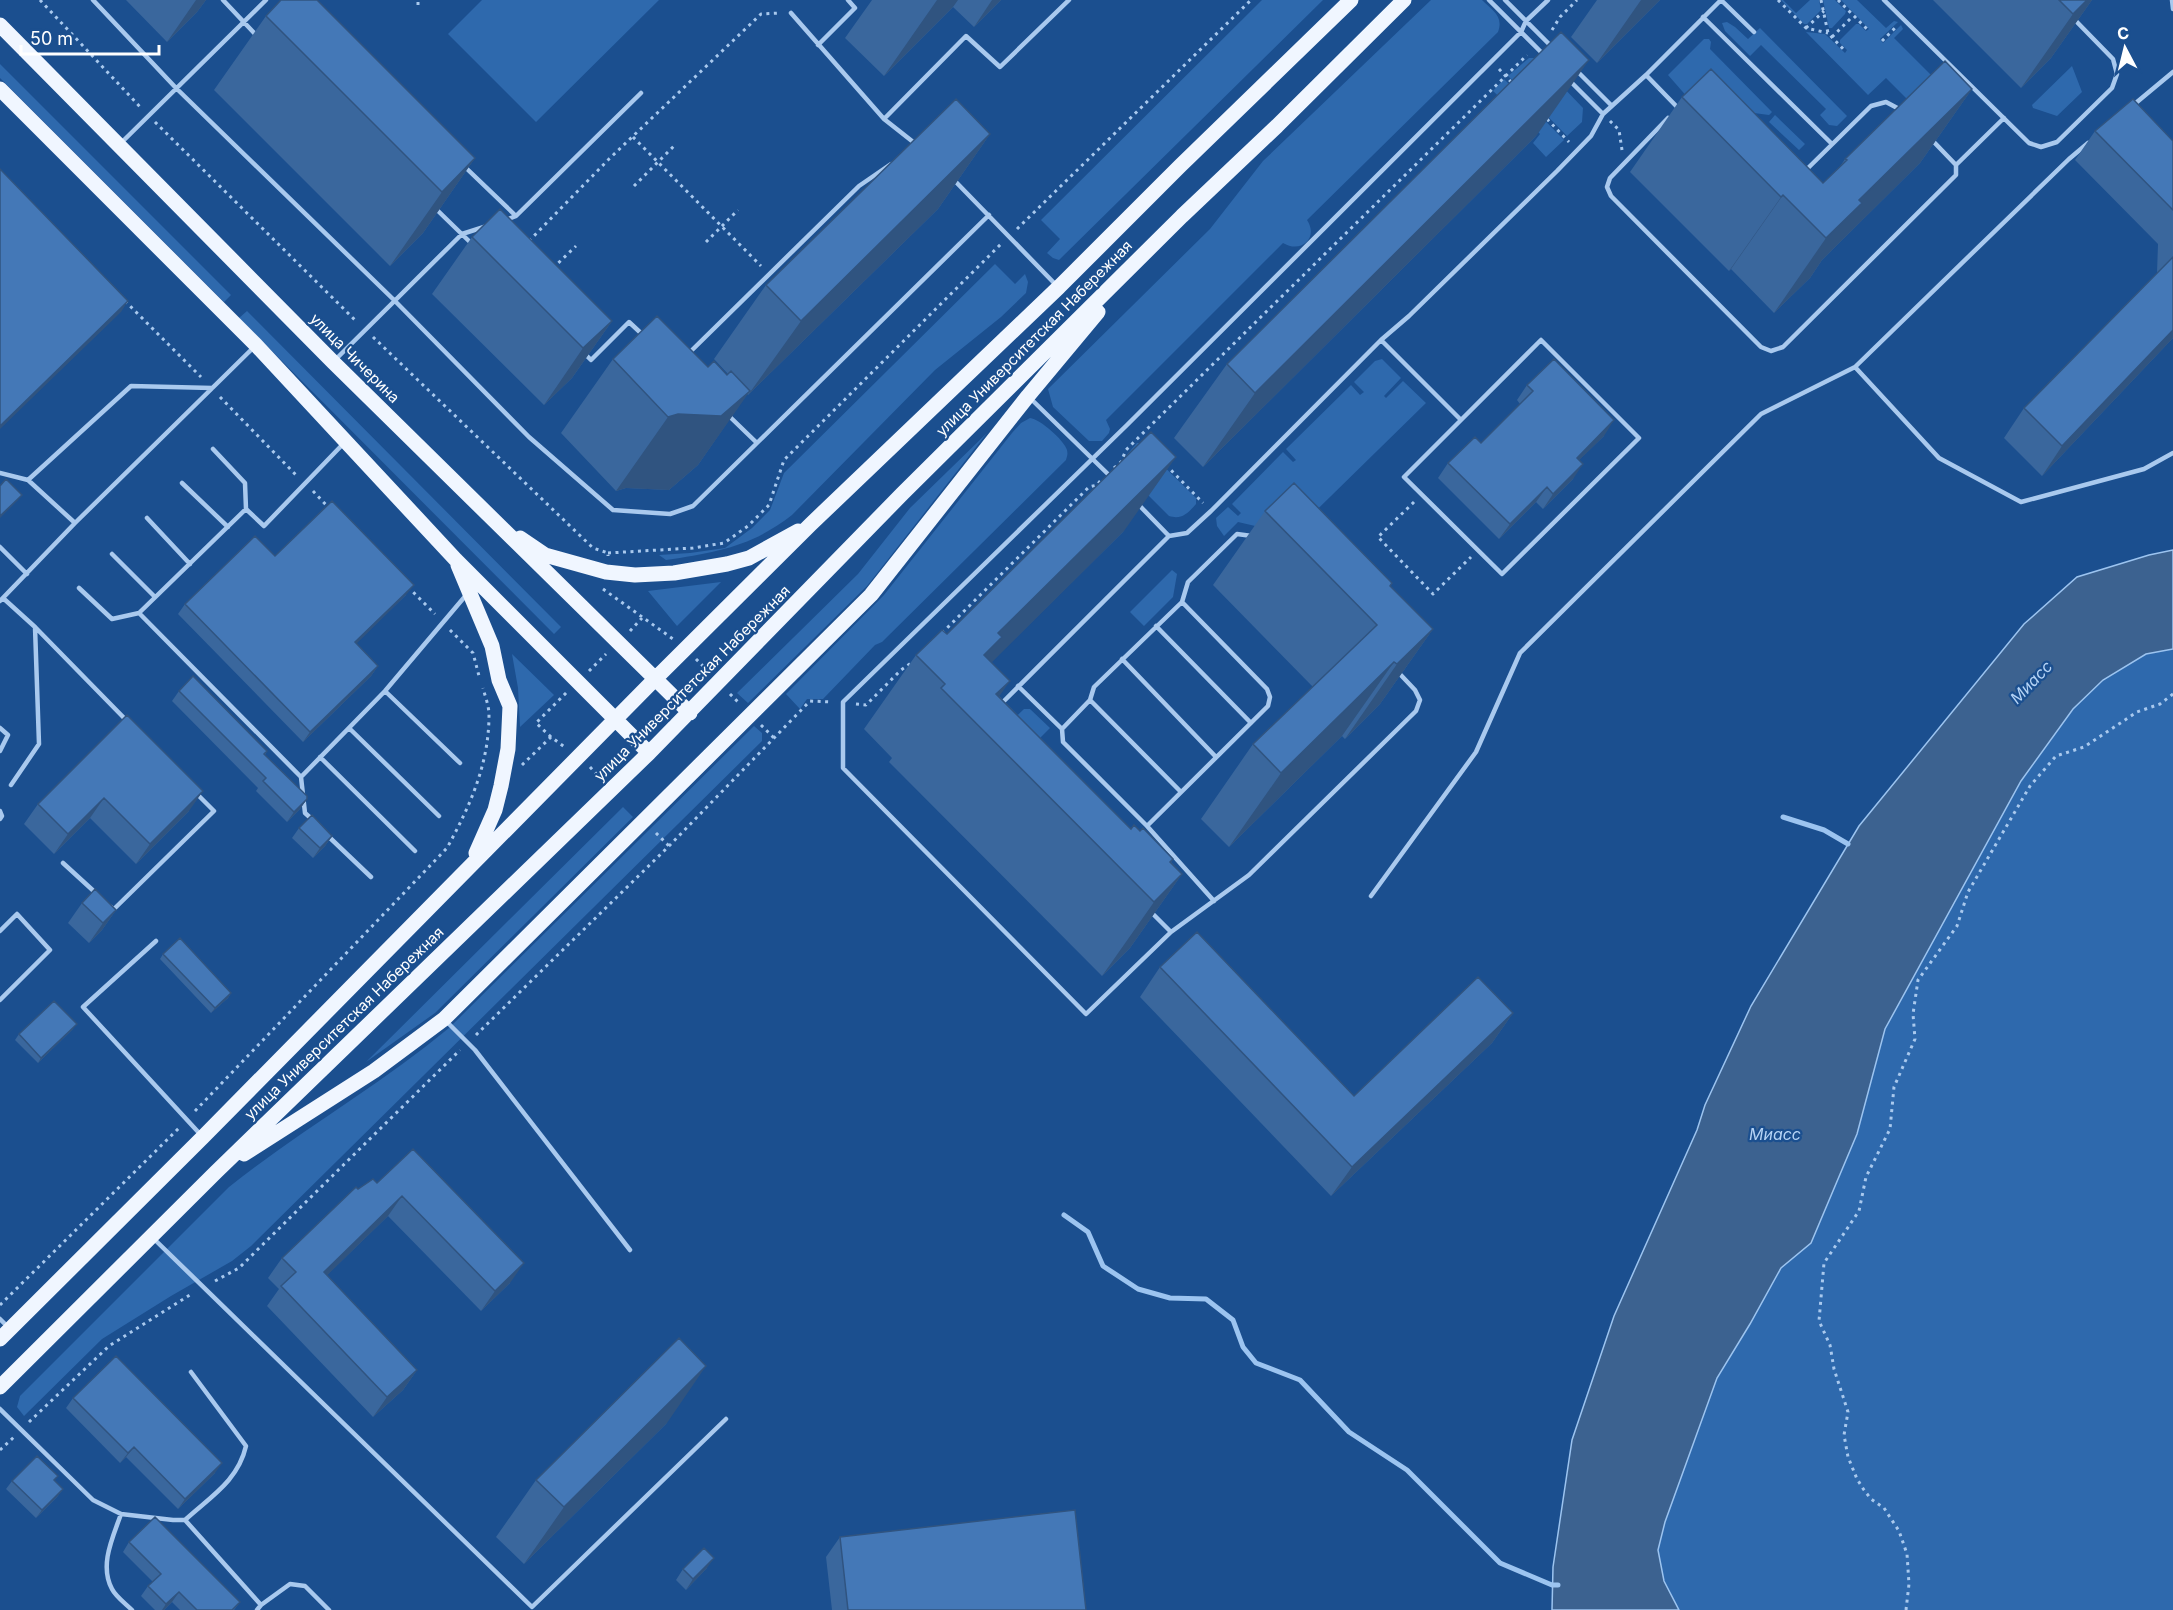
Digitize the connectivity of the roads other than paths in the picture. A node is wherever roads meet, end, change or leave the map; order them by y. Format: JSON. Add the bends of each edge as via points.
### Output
{"nodes":[{"id":1,"x":93,"y":0,"type":"edge"},
{"id":2,"x":223,"y":0,"type":"edge"},
{"id":3,"x":266,"y":0,"type":"edge"},
{"id":4,"x":848,"y":0,"type":"edge"},
{"id":5,"x":1069,"y":0,"type":"edge"},
{"id":6,"x":1351,"y":0,"type":"edge"},
{"id":7,"x":1404,"y":0,"type":"edge"},
{"id":8,"x":1489,"y":0,"type":"edge"},
{"id":9,"x":1505,"y":0,"type":"edge"},
{"id":10,"x":1548,"y":0,"type":"edge"},
{"id":11,"x":1721,"y":0,"type":"edge"},
{"id":12,"x":1884,"y":0,"type":"edge"},
{"id":13,"x":2172,"y":0,"type":"edge"},
{"id":14,"x":2173,"y":9,"type":"edge"},
{"id":15,"x":791,"y":13,"type":"road end"},
{"id":16,"x":1703,"y":17,"type":"junction"},
{"id":17,"x":2071,"y":17,"type":"dead end"},
{"id":18,"x":1526,"y":21,"type":"junction"},
{"id":19,"x":243,"y":22,"type":"junction"},
{"id":20,"x":0,"y":25,"type":"edge"},
{"id":21,"x":1521,"y":32,"type":"junction"},
{"id":22,"x":1754,"y":32,"type":"dead end"},
{"id":23,"x":260,"y":38,"type":"dead end"},
{"id":24,"x":818,"y":45,"type":"junction"},
{"id":25,"x":1554,"y":49,"type":"edge"},
{"id":26,"x":1546,"y":57,"type":"edge"},
{"id":27,"x":1571,"y":65,"type":"edge"},
{"id":28,"x":2173,"y":72,"type":"edge"},
{"id":29,"x":1563,"y":73,"type":"edge"},
{"id":30,"x":1646,"y":75,"type":"junction"},
{"id":31,"x":1970,"y":85,"type":"junction"},
{"id":32,"x":176,"y":88,"type":"junction"},
{"id":33,"x":0,"y":89,"type":"edge"},
{"id":34,"x":641,"y":93,"type":"dead end"},
{"id":35,"x":1964,"y":93,"type":"edge"},
{"id":36,"x":1611,"y":105,"type":"junction"},
{"id":37,"x":1678,"y":108,"type":"junction"},
{"id":38,"x":2130,"y":108,"type":"edge"},
{"id":39,"x":1603,"y":114,"type":"junction"},
{"id":40,"x":1907,"y":115,"type":"edge"},
{"id":41,"x":1686,"y":116,"type":"dead end"},
{"id":42,"x":2004,"y":118,"type":"junction"},
{"id":43,"x":884,"y":120,"type":"junction"},
{"id":44,"x":1923,"y":132,"type":"edge"},
{"id":45,"x":2095,"y":137,"type":"dead end"},
{"id":46,"x":1832,"y":144,"type":"junction"},
{"id":47,"x":119,"y":145,"type":"junction"},
{"id":48,"x":918,"y":145,"type":"junction"},
{"id":49,"x":908,"y":152,"type":"edge"},
{"id":50,"x":925,"y":152,"type":"edge"},
{"id":51,"x":898,"y":159,"type":"edge"},
{"id":52,"x":460,"y":162,"type":"edge"},
{"id":53,"x":1956,"y":165,"type":"junction"},
{"id":54,"x":947,"y":174,"type":"edge"},
{"id":55,"x":1800,"y":176,"type":"edge"},
{"id":56,"x":428,"y":201,"type":"edge"},
{"id":57,"x":516,"y":216,"type":"junction"},
{"id":58,"x":989,"y":216,"type":"junction"},
{"id":59,"x":1182,"y":216,"type":"junction"},
{"id":60,"x":462,"y":234,"type":"junction"},
{"id":61,"x":477,"y":249,"type":"dead end"},
{"id":62,"x":1059,"y":287,"type":"junction"},
{"id":63,"x":394,"y":300,"type":"junction"},
{"id":64,"x":645,"y":336,"type":"edge"},
{"id":65,"x":1381,"y":340,"type":"junction"},
{"id":66,"x":256,"y":345,"type":"junction"},
{"id":67,"x":577,"y":346,"type":"edge"},
{"id":68,"x":684,"y":358,"type":"edge"},
{"id":69,"x":333,"y":362,"type":"junction"},
{"id":70,"x":1856,"y":367,"type":"junction"},
{"id":71,"x":212,"y":388,"type":"junction"},
{"id":72,"x":1028,"y":396,"type":"junction"},
{"id":73,"x":726,"y":414,"type":"edge"},
{"id":74,"x":1461,"y":420,"type":"junction"},
{"id":75,"x":346,"y":441,"type":"junction"},
{"id":76,"x":757,"y":443,"type":"junction"},
{"id":77,"x":213,"y":449,"type":"dead end"},
{"id":78,"x":2173,"y":453,"type":"edge"},
{"id":79,"x":1092,"y":459,"type":"junction"},
{"id":80,"x":0,"y":472,"type":"edge"},
{"id":81,"x":28,"y":480,"type":"junction"},
{"id":82,"x":1115,"y":482,"type":"edge"},
{"id":83,"x":182,"y":483,"type":"dead end"},
{"id":84,"x":1131,"y":497,"type":"edge"},
{"id":85,"x":246,"y":510,"type":"junction"},
{"id":86,"x":147,"y":518,"type":"dead end"},
{"id":87,"x":490,"y":518,"type":"junction"},
{"id":88,"x":75,"y":523,"type":"junction"},
{"id":89,"x":811,"y":524,"type":"junction"},
{"id":90,"x":228,"y":527,"type":"junction"},
{"id":91,"x":1169,"y":536,"type":"junction"},
{"id":92,"x":1256,"y":536,"type":"dead end"},
{"id":93,"x":0,"y":547,"type":"edge"},
{"id":94,"x":112,"y":554,"type":"dead end"},
{"id":95,"x":456,"y":560,"type":"junction"},
{"id":96,"x":190,"y":564,"type":"junction"},
{"id":97,"x":27,"y":573,"type":"junction"},
{"id":98,"x":79,"y":588,"type":"dead end"},
{"id":99,"x":469,"y":591,"type":"junction"},
{"id":100,"x":155,"y":597,"type":"junction"},
{"id":101,"x":2,"y":600,"type":"edge"},
{"id":102,"x":1182,"y":602,"type":"junction"},
{"id":103,"x":139,"y":613,"type":"junction"},
{"id":104,"x":1156,"y":626,"type":"junction"},
{"id":105,"x":35,"y":627,"type":"junction"},
{"id":106,"x":1122,"y":659,"type":"junction"},
{"id":107,"x":1390,"y":664,"type":"edge"},
{"id":108,"x":656,"y":678,"type":"junction"},
{"id":109,"x":1018,"y":686,"type":"junction"},
{"id":110,"x":385,"y":691,"type":"junction"},
{"id":111,"x":1090,"y":700,"type":"junction"},
{"id":112,"x":993,"y":711,"type":"edge"},
{"id":113,"x":690,"y":712,"type":"junction"},
{"id":114,"x":616,"y":718,"type":"junction"},
{"id":115,"x":1251,"y":723,"type":"junction"},
{"id":116,"x":0,"y":728,"type":"edge"},
{"id":117,"x":133,"y":728,"type":"edge"},
{"id":118,"x":349,"y":728,"type":"junction"},
{"id":119,"x":1062,"y":729,"type":"junction"},
{"id":120,"x":0,"y":751,"type":"edge"},
{"id":121,"x":649,"y":753,"type":"junction"},
{"id":122,"x":320,"y":757,"type":"junction"},
{"id":123,"x":1216,"y":757,"type":"junction"},
{"id":124,"x":460,"y":763,"type":"dead end"},
{"id":125,"x":301,"y":777,"type":"junction"},
{"id":126,"x":11,"y":785,"type":"dead end"},
{"id":127,"x":190,"y":786,"type":"edge"},
{"id":128,"x":1181,"y":792,"type":"junction"},
{"id":129,"x":0,"y":811,"type":"edge"},
{"id":130,"x":439,"y":816,"type":"dead end"},
{"id":131,"x":0,"y":819,"type":"edge"},
{"id":132,"x":1147,"y":826,"type":"junction"},
{"id":133,"x":415,"y":851,"type":"dead end"},
{"id":134,"x":472,"y":861,"type":"junction"},
{"id":135,"x":63,"y":863,"type":"dead end"},
{"id":136,"x":371,"y":877,"type":"dead end"},
{"id":137,"x":1371,"y":896,"type":"dead end"},
{"id":138,"x":1214,"y":901,"type":"junction"},
{"id":139,"x":1146,"y":907,"type":"edge"},
{"id":140,"x":0,"y":931,"type":"edge"},
{"id":141,"x":1171,"y":932,"type":"junction"},
{"id":142,"x":156,"y":941,"type":"dead end"},
{"id":143,"x":0,"y":1000,"type":"edge"},
{"id":144,"x":444,"y":1019,"type":"junction"},
{"id":145,"x":202,"y":1137,"type":"junction"},
{"id":146,"x":216,"y":1172,"type":"junction"},
{"id":147,"x":151,"y":1236,"type":"junction"},
{"id":148,"x":630,"y":1250,"type":"dead end"},
{"id":149,"x":3,"y":1329,"type":"edge"},
{"id":150,"x":191,"y":1372,"type":"dead end"},
{"id":151,"x":0,"y":1387,"type":"edge"},
{"id":152,"x":0,"y":1409,"type":"edge"},
{"id":153,"x":726,"y":1419,"type":"dead end"},
{"id":154,"x":121,"y":1514,"type":"junction"},
{"id":155,"x":185,"y":1520,"type":"junction"},
{"id":156,"x":261,"y":1605,"type":"junction"},
{"id":157,"x":132,"y":1610,"type":"edge"},
{"id":158,"x":257,"y":1610,"type":"edge"},
{"id":159,"x":329,"y":1610,"type":"edge"}],
"edges":[{"from":1,"to":32,"type":"lane"},
{"from":2,"to":19,"type":"lane"},
{"from":3,"to":19,"type":"lane"},
{"from":4,"to":24,"type":"lane","via":[[855,8]]},
{"from":5,"to":43,"type":"lane","via":[[1000,67],[966,36]]},
{"from":6,"to":62,"type":"main road","name":"улица Университетская Набережная"},
{"from":7,"to":59,"type":"main road","name":"улица Университетская Набережная"},
{"from":8,"to":21,"type":"lane"},
{"from":9,"to":18,"type":"lane"},
{"from":10,"to":18,"type":"lane"},
{"from":11,"to":16,"type":"lane"},
{"from":11,"to":22,"type":"lane"},
{"from":12,"to":31,"type":"lane"},
{"from":13,"to":14,"type":"lane"},
{"from":15,"to":24,"type":"lane"},
{"from":16,"to":30,"type":"lane"},
{"from":16,"to":46,"type":"lane"},
{"from":17,"to":42,"type":"lane","via":[[2113,59],[2117,74],[2112,88],[2057,142],[2042,147],[2029,143]]},
{"from":18,"to":21,"type":"lane"},
{"from":18,"to":25,"type":"lane"},
{"from":19,"to":23,"type":"lane"},
{"from":19,"to":32,"type":"lane"},
{"from":20,"to":47,"type":"main road","name":"улица Чичерина"},
{"from":21,"to":26,"type":"lane"},
{"from":21,"to":79,"type":"lane"},
{"from":24,"to":43,"type":"lane"},
{"from":27,"to":36,"type":"lane"},
{"from":28,"to":38,"type":"lane"},
{"from":29,"to":39,"type":"lane"},
{"from":30,"to":36,"type":"lane"},
{"from":30,"to":37,"type":"lane"},
{"from":31,"to":35,"type":"lane"},
{"from":31,"to":42,"type":"lane"},
{"from":32,"to":47,"type":"lane"},
{"from":32,"to":63,"type":"lane"},
{"from":33,"to":66,"type":"main road"},
{"from":34,"to":57,"type":"lane"},
{"from":36,"to":39,"type":"lane"},
{"from":37,"to":41,"type":"lane"},
{"from":37,"to":53,"type":"lane","via":[[1610,178],[1607,187],[1611,196],[1761,347],[1772,351],[1783,347],[1956,175]]},
{"from":39,"to":65,"type":"lane","via":[[1591,136]]},
{"from":40,"to":46,"type":"lane","via":[[1886,102],[1871,106]]},
{"from":42,"to":53,"type":"lane"},
{"from":43,"to":48,"type":"lane"},
{"from":44,"to":53,"type":"lane"},
{"from":45,"to":70,"type":"lane"},
{"from":46,"to":55,"type":"lane"},
{"from":47,"to":69,"type":"main road","name":"улица Чичерина"},
{"from":48,"to":49,"type":"lane"},
{"from":48,"to":50,"type":"lane"},
{"from":51,"to":68,"type":"lane","via":[[859,186]]},
{"from":52,"to":57,"type":"lane"},
{"from":54,"to":58,"type":"lane"},
{"from":56,"to":60,"type":"lane"},
{"from":57,"to":60,"type":"lane"},
{"from":58,"to":62,"type":"lane"},
{"from":58,"to":76,"type":"lane"},
{"from":59,"to":72,"type":"main road"},
{"from":59,"to":113,"type":"main road","name":"улица Университетская Набережная","via":[[902,494]]},
{"from":60,"to":61,"type":"lane"},
{"from":60,"to":63,"type":"lane"},
{"from":62,"to":89,"type":"main road","name":"улица Университетская Набережная"},
{"from":63,"to":69,"type":"lane"},
{"from":63,"to":76,"type":"lane","via":[[529,437],[613,510],[670,514],[693,506]]},
{"from":64,"to":67,"type":"lane","via":[[629,322],[591,360]]},
{"from":65,"to":74,"type":"lane"},
{"from":65,"to":91,"type":"lane","via":[[1211,511],[1187,533]]},
{"from":66,"to":71,"type":"lane"},
{"from":66,"to":75,"type":"main road"},
{"from":69,"to":87,"type":"main road","name":"улица Чичерина"},
{"from":70,"to":78,"type":"lane","via":[[1939,458],[2021,502],[2144,469]]},
{"from":70,"to":137,"type":"lane","via":[[1761,414],[1520,653],[1476,752]]},
{"from":71,"to":81,"type":"lane","via":[[131,386]]},
{"from":71,"to":88,"type":"lane"},
{"from":72,"to":79,"type":"lane"},
{"from":72,"to":144,"type":"main road","via":[[872,595]]},
{"from":73,"to":76,"type":"lane"},
{"from":74,"to":74,"type":"lane","via":[[1541,340],[1639,438],[1502,574],[1404,477]]},
{"from":75,"to":85,"type":"lane","via":[[264,526]]},
{"from":75,"to":95,"type":"main road"},
{"from":77,"to":85,"type":"lane","via":[[245,483]]},
{"from":79,"to":82,"type":"lane"},
{"from":79,"to":141,"type":"lane","via":[[843,702],[843,768],[1086,1014]]},
{"from":80,"to":81,"type":"lane"},
{"from":81,"to":88,"type":"lane"},
{"from":83,"to":90,"type":"lane"},
{"from":84,"to":91,"type":"lane"},
{"from":85,"to":90,"type":"lane"},
{"from":86,"to":96,"type":"lane"},
{"from":87,"to":89,"type":"main road","via":[[545,555],[606,572],[645,575],[704,569],[749,558]]},
{"from":87,"to":108,"type":"main road","name":"улица Чичерина"},
{"from":88,"to":97,"type":"lane"},
{"from":89,"to":108,"type":"main road","name":"улица Университетская Набережная"},
{"from":90,"to":96,"type":"lane"},
{"from":91,"to":109,"type":"lane"},
{"from":92,"to":102,"type":"lane","via":[[1237,534],[1188,582]]},
{"from":93,"to":97,"type":"lane"},
{"from":94,"to":100,"type":"lane"},
{"from":95,"to":99,"type":"main road"},
{"from":95,"to":114,"type":"main road"},
{"from":96,"to":100,"type":"lane"},
{"from":97,"to":101,"type":"lane"},
{"from":98,"to":103,"type":"lane","via":[[111,620]]},
{"from":99,"to":110,"type":"lane"},
{"from":99,"to":134,"type":"main road","via":[[492,646],[499,680],[510,706],[501,786],[495,810]]},
{"from":100,"to":103,"type":"lane"},
{"from":101,"to":105,"type":"lane"},
{"from":102,"to":104,"type":"lane"},
{"from":102,"to":115,"type":"lane","via":[[1267,689],[1268,706]]},
{"from":103,"to":125,"type":"lane"},
{"from":104,"to":106,"type":"lane"},
{"from":104,"to":115,"type":"lane"},
{"from":105,"to":117,"type":"lane"},
{"from":105,"to":126,"type":"lane","via":[[39,744]]},
{"from":106,"to":111,"type":"lane","via":[[1094,687]]},
{"from":106,"to":123,"type":"lane"},
{"from":107,"to":138,"type":"lane","via":[[1415,690],[1420,700],[1416,711],[1249,875]]},
{"from":108,"to":113,"type":"main road","name":"улица Чичерина"},
{"from":108,"to":114,"type":"main road","name":"улица Университетская Набережная"},
{"from":109,"to":112,"type":"lane"},
{"from":109,"to":119,"type":"lane"},
{"from":110,"to":118,"type":"lane"},
{"from":110,"to":124,"type":"lane"},
{"from":111,"to":119,"type":"lane"},
{"from":111,"to":128,"type":"lane"},
{"from":113,"to":121,"type":"main road","name":"улица Университетская Набережная"},
{"from":114,"to":121,"type":"main road"},
{"from":114,"to":134,"type":"main road","name":"улица Университетская Набережная"},
{"from":115,"to":123,"type":"lane"},
{"from":116,"to":120,"type":"lane","via":[[8,735]]},
{"from":118,"to":122,"type":"lane"},
{"from":118,"to":130,"type":"lane"},
{"from":119,"to":132,"type":"lane","via":[[1063,742]]},
{"from":121,"to":146,"type":"main road","name":"улица Университетская Набережная"},
{"from":122,"to":125,"type":"lane"},
{"from":122,"to":133,"type":"lane"},
{"from":123,"to":128,"type":"lane"},
{"from":125,"to":136,"type":"lane","via":[[305,813]]},
{"from":127,"to":135,"type":"lane","via":[[214,812],[113,910]]},
{"from":128,"to":132,"type":"lane"},
{"from":129,"to":131,"type":"lane"},
{"from":132,"to":138,"type":"lane"},
{"from":134,"to":145,"type":"main road","name":"улица Университетская Набережная"},
{"from":138,"to":141,"type":"lane"},
{"from":139,"to":141,"type":"lane"},
{"from":140,"to":143,"type":"lane","via":[[17,914],[50,950]]},
{"from":142,"to":145,"type":"lane","via":[[84,1007]]},
{"from":144,"to":146,"type":"main road","via":[[374,1071]]},
{"from":144,"to":148,"type":"lane","via":[[468,1043]]},
{"from":145,"to":149,"type":"main road","name":"улица Университетская Набережная"},
{"from":146,"to":147,"type":"main road","name":"улица Университетская Набережная"},
{"from":147,"to":151,"type":"main road","name":"улица Университетская Набережная"},
{"from":147,"to":153,"type":"lane","via":[[532,1607]]},
{"from":150,"to":155,"type":"lane","via":[[246,1446],[242,1463],[232,1478]]},
{"from":152,"to":154,"type":"lane","via":[[93,1500]]},
{"from":154,"to":155,"type":"lane"},
{"from":154,"to":157,"type":"lane","via":[[107,1558],[108,1577],[113,1591]]},
{"from":155,"to":156,"type":"lane"},
{"from":156,"to":158,"type":"lane"},
{"from":156,"to":159,"type":"lane","via":[[290,1584],[304,1586]]}]}
